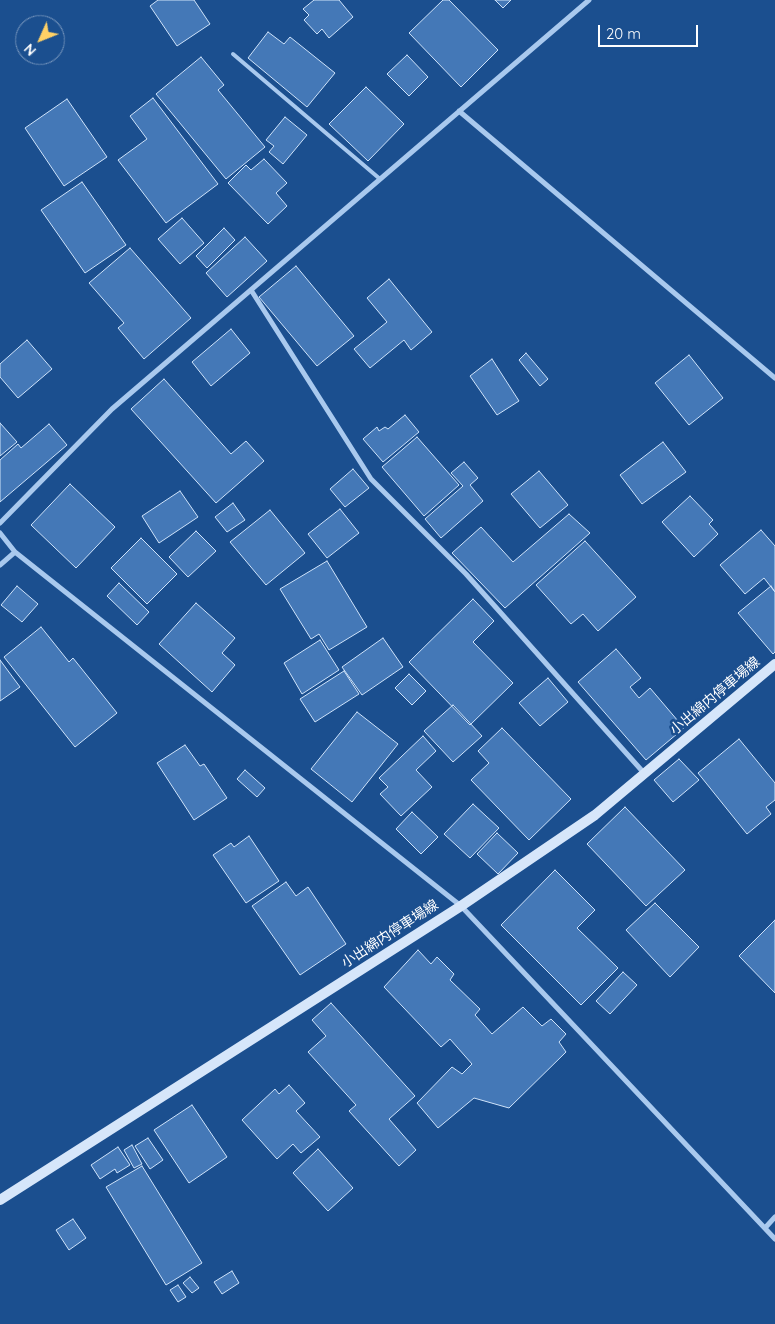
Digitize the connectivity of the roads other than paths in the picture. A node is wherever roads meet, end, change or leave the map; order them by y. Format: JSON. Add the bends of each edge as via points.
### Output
{"nodes":[{"id":1,"x":589,"y":0,"type":"edge"},
{"id":2,"x":233,"y":54,"type":"dead end"},
{"id":3,"x":460,"y":111,"type":"junction"},
{"id":4,"x":380,"y":179,"type":"junction"},
{"id":5,"x":251,"y":290,"type":"junction"},
{"id":6,"x":775,"y":378,"type":"edge"},
{"id":7,"x":0,"y":523,"type":"edge"},
{"id":8,"x":0,"y":533,"type":"edge"},
{"id":9,"x":15,"y":552,"type":"junction"},
{"id":10,"x":0,"y":565,"type":"edge"},
{"id":11,"x":775,"y":664,"type":"edge"},
{"id":12,"x":644,"y":773,"type":"junction"},
{"id":13,"x":461,"y":906,"type":"junction"},
{"id":14,"x":0,"y":1200,"type":"edge"},
{"id":15,"x":775,"y":1217,"type":"edge"},
{"id":16,"x":765,"y":1228,"type":"junction"},
{"id":17,"x":775,"y":1239,"type":"edge"}],
"edges":[{"from":1,"to":3,"type":"street"},
{"from":2,"to":4,"type":"lane"},
{"from":3,"to":4,"type":"street"},
{"from":3,"to":6,"type":"street"},
{"from":4,"to":5,"type":"street"},
{"from":5,"to":7,"type":"street","via":[[112,409]]},
{"from":5,"to":12,"type":"street","via":[[371,479],[466,574]]},
{"from":8,"to":9,"type":"street"},
{"from":9,"to":10,"type":"street"},
{"from":9,"to":13,"type":"street"},
{"from":11,"to":12,"type":"main road","name":"小出綿内停車場線"},
{"from":12,"to":13,"type":"main road","name":"小出綿内停車場線","via":[[595,815]]},
{"from":13,"to":14,"type":"main road","name":"小出綿内停車場線"},
{"from":13,"to":16,"type":"street"},
{"from":15,"to":16,"type":"street"},
{"from":16,"to":17,"type":"street"}]}
